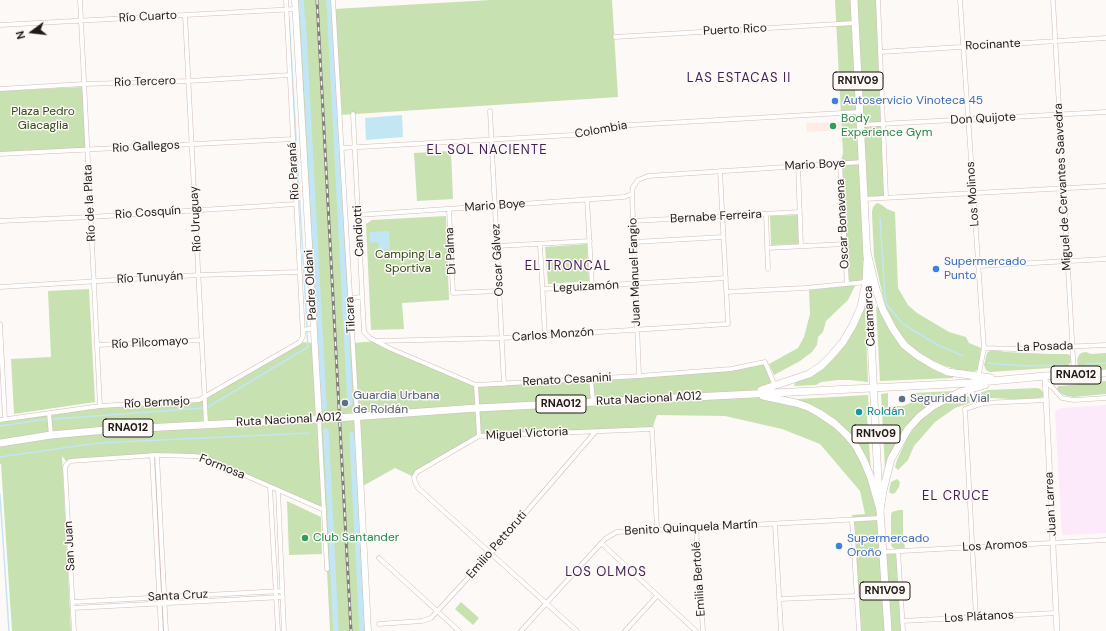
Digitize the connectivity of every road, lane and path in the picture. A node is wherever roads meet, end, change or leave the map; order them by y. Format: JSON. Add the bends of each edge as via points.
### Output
{"nodes":[{"id":1,"x":80,"y":0,"type":"edge"},
{"id":2,"x":286,"y":0,"type":"edge"},
{"id":3,"x":295,"y":0,"type":"edge"},
{"id":4,"x":333,"y":0,"type":"edge"},
{"id":5,"x":854,"y":0,"type":"edge"},
{"id":6,"x":878,"y":0,"type":"edge"},
{"id":7,"x":960,"y":0,"type":"edge"},
{"id":8,"x":1053,"y":0,"type":"edge"},
{"id":9,"x":286,"y":9,"type":"junction"},
{"id":10,"x":296,"y":9,"type":"junction"},
{"id":11,"x":185,"y":15,"type":"junction"},
{"id":12,"x":81,"y":20,"type":"junction"},
{"id":13,"x":856,"y":23,"type":"junction"},
{"id":14,"x":0,"y":25,"type":"edge"},
{"id":15,"x":615,"y":37,"type":"dead end"},
{"id":16,"x":1106,"y":38,"type":"edge"},
{"id":17,"x":1055,"y":41,"type":"junction"},
{"id":18,"x":964,"y":47,"type":"junction"},
{"id":19,"x":880,"y":52,"type":"junction"},
{"id":20,"x":290,"y":75,"type":"junction"},
{"id":21,"x":188,"y":81,"type":"junction"},
{"id":22,"x":84,"y":84,"type":"junction"},
{"id":23,"x":0,"y":89,"type":"edge"},
{"id":24,"x":490,"y":111,"type":"dead end"},
{"id":25,"x":860,"y":112,"type":"junction"},
{"id":26,"x":1106,"y":112,"type":"edge"},
{"id":27,"x":354,"y":114,"type":"dead end"},
{"id":28,"x":1059,"y":114,"type":"junction"},
{"id":29,"x":969,"y":120,"type":"junction"},
{"id":30,"x":883,"y":124,"type":"junction"},
{"id":31,"x":861,"y":125,"type":"junction"},
{"id":32,"x":292,"y":139,"type":"junction"},
{"id":33,"x":491,"y":140,"type":"junction"},
{"id":34,"x":192,"y":144,"type":"junction"},
{"id":35,"x":342,"y":148,"type":"junction"},
{"id":36,"x":355,"y":148,"type":"junction"},
{"id":37,"x":88,"y":150,"type":"junction"},
{"id":38,"x":0,"y":154,"type":"edge"},
{"id":39,"x":863,"y":162,"type":"junction"},
{"id":40,"x":840,"y":164,"type":"junction"},
{"id":41,"x":798,"y":166,"type":"junction"},
{"id":42,"x":720,"y":171,"type":"junction"},
{"id":43,"x":1106,"y":186,"type":"edge"},
{"id":44,"x":1063,"y":188,"type":"junction"},
{"id":45,"x":973,"y":193,"type":"junction"},
{"id":46,"x":632,"y":194,"type":"junction"},
{"id":47,"x":886,"y":197,"type":"junction"},
{"id":48,"x":864,"y":198,"type":"junction"},
{"id":49,"x":588,"y":199,"type":"junction"},
{"id":50,"x":296,"y":204,"type":"junction"},
{"id":51,"x":495,"y":206,"type":"junction"},
{"id":52,"x":449,"y":209,"type":"junction"},
{"id":53,"x":195,"y":210,"type":"junction"},
{"id":54,"x":800,"y":212,"type":"junction"},
{"id":55,"x":766,"y":214,"type":"junction"},
{"id":56,"x":358,"y":215,"type":"junction"},
{"id":57,"x":722,"y":216,"type":"junction"},
{"id":58,"x":91,"y":217,"type":"junction"},
{"id":59,"x":0,"y":221,"type":"edge"},
{"id":60,"x":633,"y":221,"type":"junction"},
{"id":61,"x":723,"y":238,"type":"junction"},
{"id":62,"x":590,"y":241,"type":"junction"},
{"id":63,"x":634,"y":242,"type":"junction"},
{"id":64,"x":540,"y":244,"type":"junction"},
{"id":65,"x":845,"y":244,"type":"junction"},
{"id":66,"x":497,"y":246,"type":"junction"},
{"id":67,"x":801,"y":246,"type":"junction"},
{"id":68,"x":767,"y":248,"type":"junction"},
{"id":69,"x":867,"y":252,"type":"junction"},
{"id":70,"x":1106,"y":259,"type":"edge"},
{"id":71,"x":1067,"y":261,"type":"junction"},
{"id":72,"x":978,"y":266,"type":"junction"},
{"id":73,"x":768,"y":269,"type":"dead end"},
{"id":74,"x":300,"y":272,"type":"junction"},
{"id":75,"x":198,"y":275,"type":"junction"},
{"id":76,"x":726,"y":278,"type":"junction"},
{"id":77,"x":94,"y":281,"type":"junction"},
{"id":78,"x":867,"y":282,"type":"junction"},
{"id":79,"x":635,"y":284,"type":"junction"},
{"id":80,"x":847,"y":284,"type":"junction"},
{"id":81,"x":592,"y":286,"type":"junction"},
{"id":82,"x":0,"y":287,"type":"edge"},
{"id":83,"x":542,"y":289,"type":"junction"},
{"id":84,"x":499,"y":291,"type":"junction"},
{"id":85,"x":726,"y":292,"type":"junction"},
{"id":86,"x":350,"y":298,"type":"junction"},
{"id":87,"x":362,"y":298,"type":"junction"},
{"id":88,"x":0,"y":324,"type":"edge"},
{"id":89,"x":314,"y":328,"type":"junction"},
{"id":90,"x":637,"y":329,"type":"junction"},
{"id":91,"x":302,"y":330,"type":"junction"},
{"id":92,"x":545,"y":335,"type":"junction"},
{"id":93,"x":502,"y":338,"type":"junction"},
{"id":94,"x":202,"y":340,"type":"junction"},
{"id":95,"x":377,"y":341,"type":"junction"},
{"id":96,"x":300,"y":342,"type":"joint"},
{"id":97,"x":97,"y":345,"type":"junction"},
{"id":98,"x":1106,"y":345,"type":"edge"},
{"id":99,"x":1072,"y":346,"type":"junction"},
{"id":100,"x":984,"y":348,"type":"junction"},
{"id":101,"x":1,"y":354,"type":"edge"},
{"id":102,"x":1106,"y":373,"type":"edge"},
{"id":103,"x":1074,"y":375,"type":"junction"},
{"id":104,"x":639,"y":376,"type":"junction"},
{"id":105,"x":591,"y":379,"type":"junction"},
{"id":106,"x":1046,"y":380,"type":"junction"},
{"id":107,"x":979,"y":382,"type":"junction"},
{"id":108,"x":504,"y":384,"type":"junction"},
{"id":109,"x":476,"y":385,"type":"junction"},
{"id":110,"x":873,"y":388,"type":"junction"},
{"id":111,"x":971,"y":389,"type":"junction"},
{"id":112,"x":778,"y":393,"type":"junction"},
{"id":113,"x":749,"y":394,"type":"junction"},
{"id":114,"x":205,"y":397,"type":"junction"},
{"id":115,"x":1106,"y":398,"type":"edge"},
{"id":116,"x":1047,"y":400,"type":"junction"},
{"id":117,"x":593,"y":402,"type":"junction"},
{"id":118,"x":100,"y":406,"type":"junction"},
{"id":119,"x":975,"y":406,"type":"junction"},
{"id":120,"x":477,"y":408,"type":"junction"},
{"id":121,"x":49,"y":413,"type":"junction"},
{"id":122,"x":357,"y":416,"type":"junction"},
{"id":123,"x":319,"y":419,"type":"junction"},
{"id":124,"x":2,"y":420,"type":"edge"},
{"id":125,"x":206,"y":424,"type":"junction"},
{"id":126,"x":596,"y":431,"type":"junction"},
{"id":127,"x":51,"y":435,"type":"junction"},
{"id":128,"x":479,"y":436,"type":"junction"},
{"id":129,"x":0,"y":443,"type":"edge"},
{"id":130,"x":155,"y":455,"type":"junction"},
{"id":131,"x":67,"y":462,"type":"joint"},
{"id":132,"x":878,"y":480,"type":"joint"},
{"id":133,"x":270,"y":487,"type":"junction"},
{"id":134,"x":278,"y":490,"type":"junction"},
{"id":135,"x":324,"y":510,"type":"junction"},
{"id":136,"x":880,"y":510,"type":"junction"},
{"id":137,"x":880,"y":518,"type":"junction"},
{"id":138,"x":852,"y":520,"type":"junction"},
{"id":139,"x":775,"y":524,"type":"junction"},
{"id":140,"x":696,"y":527,"type":"junction"},
{"id":141,"x":657,"y":529,"type":"junction"},
{"id":142,"x":1106,"y":540,"type":"edge"},
{"id":143,"x":601,"y":543,"type":"junction"},
{"id":144,"x":1053,"y":544,"type":"junction"},
{"id":145,"x":973,"y":548,"type":"junction"},
{"id":146,"x":898,"y":551,"type":"junction"},
{"id":147,"x":883,"y":552,"type":"junction"},
{"id":148,"x":491,"y":553,"type":"junction"},
{"id":149,"x":379,"y":558,"type":"dead end"},
{"id":150,"x":327,"y":569,"type":"dead end"},
{"id":151,"x":900,"y":590,"type":"junction"},
{"id":152,"x":276,"y":591,"type":"junction"},
{"id":153,"x":282,"y":591,"type":"junction"},
{"id":154,"x":885,"y":591,"type":"junction"},
{"id":155,"x":657,"y":596,"type":"junction"},
{"id":156,"x":857,"y":596,"type":"junction"},
{"id":157,"x":162,"y":597,"type":"junction"},
{"id":158,"x":283,"y":597,"type":"junction"},
{"id":159,"x":276,"y":598,"type":"junction"},
{"id":160,"x":779,"y":599,"type":"junction"},
{"id":161,"x":73,"y":602,"type":"junction"},
{"id":162,"x":162,"y":603,"type":"junction"},
{"id":163,"x":546,"y":603,"type":"junction"},
{"id":164,"x":73,"y":608,"type":"junction"},
{"id":165,"x":438,"y":611,"type":"junction"},
{"id":166,"x":1056,"y":613,"type":"junction"},
{"id":167,"x":976,"y":617,"type":"junction"},
{"id":168,"x":902,"y":621,"type":"junction"},
{"id":169,"x":379,"y":624,"type":"dead end"},
{"id":170,"x":74,"y":631,"type":"edge"},
{"id":171,"x":161,"y":631,"type":"edge"},
{"id":172,"x":166,"y":631,"type":"edge"},
{"id":173,"x":278,"y":631,"type":"edge"},
{"id":174,"x":284,"y":631,"type":"edge"},
{"id":175,"x":368,"y":631,"type":"edge"},
{"id":176,"x":460,"y":631,"type":"edge"},
{"id":177,"x":521,"y":631,"type":"edge"},
{"id":178,"x":577,"y":631,"type":"edge"},
{"id":179,"x":625,"y":631,"type":"edge"},
{"id":180,"x":696,"y":631,"type":"edge"},
{"id":181,"x":703,"y":631,"type":"edge"},
{"id":182,"x":781,"y":631,"type":"edge"},
{"id":183,"x":859,"y":631,"type":"edge"},
{"id":184,"x":888,"y":631,"type":"edge"},
{"id":185,"x":903,"y":631,"type":"edge"},
{"id":186,"x":1057,"y":631,"type":"edge"}],
"edges":[{"from":1,"to":12,"type":"street","name":"Río de la Plata"},
{"from":2,"to":9,"type":"street","name":"Río Paraná"},
{"from":3,"to":10,"type":"main road","name":"Padre Oldani"},
{"from":4,"to":35,"type":"street","name":"Tilcara"},
{"from":5,"to":13,"type":"main road","number":"RN1V09"},
{"from":6,"to":19,"type":"street"},
{"from":7,"to":18,"type":"street","name":"Los Molinos"},
{"from":8,"to":17,"type":"street","name":"Miguel de Cervantes Saavedra"},
{"from":9,"to":10,"type":"street","name":"Río Cuarto"},
{"from":9,"to":11,"type":"street","name":"Río Cuarto"},
{"from":9,"to":20,"type":"street","name":"Río Paraná"},
{"from":10,"to":89,"type":"main road","name":"Padre Oldani"},
{"from":11,"to":12,"type":"street","name":"Río Cuarto"},
{"from":11,"to":21,"type":"street","name":"Río Uruguay"},
{"from":12,"to":14,"type":"street","name":"Río Cuarto"},
{"from":12,"to":22,"type":"street","name":"Río de la Plata"},
{"from":13,"to":15,"type":"street","name":"Puerto Rico"},
{"from":13,"to":25,"type":"main road","number":"RN1V09"},
{"from":16,"to":17,"type":"street","name":"Rocinante"},
{"from":17,"to":18,"type":"street","name":"Rocinante"},
{"from":17,"to":28,"type":"street","name":"Miguel de Cervantes Saavedra"},
{"from":18,"to":19,"type":"street","name":"Rocinante"},
{"from":18,"to":29,"type":"street","name":"Los Molinos"},
{"from":19,"to":30,"type":"street"},
{"from":20,"to":21,"type":"street","name":"Rio Tercero"},
{"from":20,"to":32,"type":"street","name":"Río Paraná"},
{"from":21,"to":22,"type":"street","name":"Rio Tercero"},
{"from":21,"to":34,"type":"street","name":"Río Uruguay"},
{"from":22,"to":23,"type":"street","name":"Rio Tercero"},
{"from":22,"to":37,"type":"street","name":"Río de la Plata"},
{"from":24,"to":33,"type":"street","name":"Oscar Gálvez"},
{"from":25,"to":31,"type":"main road","number":"RN1V09"},
{"from":25,"to":33,"type":"street","name":"Colombia","via":[[613,126],[590,134]]},
{"from":26,"to":28,"type":"street","name":"Don Quijote"},
{"from":27,"to":36,"type":"street","name":"Candiotti"},
{"from":28,"to":29,"type":"street","name":"Don Quijote"},
{"from":28,"to":44,"type":"street","name":"Miguel de Cervantes Saavedra"},
{"from":29,"to":30,"type":"street","name":"Don Quijote"},
{"from":29,"to":45,"type":"street","name":"Los Molinos"},
{"from":30,"to":31,"type":"street","name":"Don Quijote"},
{"from":30,"to":47,"type":"street"},
{"from":31,"to":39,"type":"main road","number":"RN1V09"},
{"from":32,"to":34,"type":"street","name":"Rio Gallegos"},
{"from":32,"to":50,"type":"street","name":"Río Paraná"},
{"from":33,"to":36,"type":"street","name":"Colombia"},
{"from":33,"to":51,"type":"street","name":"Oscar Gálvez"},
{"from":34,"to":37,"type":"street","name":"Rio Gallegos"},
{"from":34,"to":53,"type":"street","name":"Río Uruguay"},
{"from":35,"to":36,"type":"street","name":"Colombia"},
{"from":35,"to":86,"type":"street","name":"Tilcara"},
{"from":36,"to":56,"type":"street","name":"Candiotti"},
{"from":37,"to":38,"type":"street","name":"Rio Gallegos"},
{"from":37,"to":58,"type":"street","name":"Río de la Plata"},
{"from":39,"to":40,"type":"street","name":"Mario Boye"},
{"from":39,"to":48,"type":"main road","number":"RN1V09"},
{"from":40,"to":41,"type":"street","name":"Mario Boye"},
{"from":40,"to":65,"type":"street","name":"Oscar Bonavena"},
{"from":41,"to":42,"type":"street","name":"Mario Boye"},
{"from":41,"to":54,"type":"street"},
{"from":42,"to":46,"type":"street","name":"Mario Boye","via":[[648,176],[634,184]]},
{"from":42,"to":57,"type":"street"},
{"from":43,"to":44,"type":"street"},
{"from":44,"to":45,"type":"street"},
{"from":44,"to":71,"type":"street","name":"Miguel de Cervantes Saavedra"},
{"from":45,"to":47,"type":"street"},
{"from":45,"to":72,"type":"street","name":"Los Molinos"},
{"from":46,"to":49,"type":"street","name":"Mario Boye","via":[[624,197]]},
{"from":46,"to":60,"type":"street","name":"Juan Manuel Fangio"},
{"from":47,"to":48,"type":"street"},
{"from":48,"to":69,"type":"main road","number":"RN1V09"},
{"from":49,"to":51,"type":"street","name":"Mario Boye"},
{"from":49,"to":62,"type":"street"},
{"from":50,"to":53,"type":"street","name":"Rio Cosquín"},
{"from":50,"to":74,"type":"street","name":"Río Paraná"},
{"from":51,"to":52,"type":"street","name":"Mario Boye"},
{"from":51,"to":66,"type":"street","name":"Oscar Gálvez"},
{"from":52,"to":56,"type":"street","name":"Mario Boye"},
{"from":52,"to":84,"type":"street","name":"Di Palma","via":[[453,293]]},
{"from":53,"to":58,"type":"street","name":"Rio Cosquín"},
{"from":53,"to":75,"type":"street","name":"Río Uruguay"},
{"from":54,"to":55,"type":"street","name":"Bernabe Ferreira"},
{"from":54,"to":67,"type":"street"},
{"from":55,"to":57,"type":"street","name":"Bernabe Ferreira"},
{"from":55,"to":68,"type":"street"},
{"from":56,"to":87,"type":"street","name":"Candiotti"},
{"from":57,"to":60,"type":"street","name":"Bernabe Ferreira"},
{"from":57,"to":61,"type":"street"},
{"from":58,"to":59,"type":"street","name":"Rio Cosquín"},
{"from":58,"to":77,"type":"street","name":"Río de la Plata"},
{"from":60,"to":63,"type":"street","name":"Juan Manuel Fangio"},
{"from":61,"to":63,"type":"street"},
{"from":61,"to":76,"type":"street"},
{"from":62,"to":64,"type":"street"},
{"from":62,"to":81,"type":"street"},
{"from":63,"to":79,"type":"street","name":"Juan Manuel Fangio"},
{"from":64,"to":66,"type":"street"},
{"from":64,"to":83,"type":"street"},
{"from":65,"to":67,"type":"street"},
{"from":65,"to":80,"type":"street","name":"Oscar Bonavena"},
{"from":66,"to":84,"type":"street","name":"Oscar Gálvez"},
{"from":67,"to":68,"type":"street"},
{"from":68,"to":73,"type":"street"},
{"from":69,"to":78,"type":"main road"},
{"from":69,"to":107,"type":"main road","via":[[883,310],[904,344],[933,365]]},
{"from":70,"to":71,"type":"street"},
{"from":71,"to":72,"type":"street"},
{"from":71,"to":99,"type":"street","name":"Miguel de Cervantes Saavedra"},
{"from":72,"to":100,"type":"street","name":"Los Molinos"},
{"from":74,"to":75,"type":"street","name":"Río Tunuyán"},
{"from":74,"to":91,"type":"street","name":"Río Paraná"},
{"from":75,"to":77,"type":"street","name":"Río Tunuyán"},
{"from":75,"to":94,"type":"street","name":"Río Uruguay"},
{"from":76,"to":79,"type":"street","name":"Leguizamón"},
{"from":76,"to":85,"type":"street"},
{"from":77,"to":82,"type":"street","name":"Río Tunuyán"},
{"from":77,"to":97,"type":"street","name":"Río de la Plata"},
{"from":78,"to":80,"type":"street"},
{"from":78,"to":110,"type":"main road","name":"Catamarca"},
{"from":78,"to":112,"type":"main road","via":[[861,307],[843,342],[821,366]]},
{"from":79,"to":81,"type":"street","name":"Leguizamón"},
{"from":79,"to":90,"type":"street","name":"Juan Manuel Fangio"},
{"from":80,"to":85,"type":"street"},
{"from":81,"to":83,"type":"street","name":"Leguizamón"},
{"from":83,"to":92,"type":"street"},
{"from":84,"to":93,"type":"street","name":"Oscar Gálvez"},
{"from":85,"to":90,"type":"street","name":"Carlos Monzón","via":[[728,324]]},
{"from":86,"to":87,"type":"street"},
{"from":86,"to":122,"type":"street","name":"Tilcara"},
{"from":87,"to":95,"type":"street","name":"Candiotti","via":[[364,332]]},
{"from":88,"to":101,"type":"street"},
{"from":89,"to":91,"type":"street"},
{"from":89,"to":123,"type":"main road","name":"Padre Oldani"},
{"from":90,"to":92,"type":"street","name":"Carlos Monzón"},
{"from":90,"to":104,"type":"street","name":"Juan Manuel Fangio"},
{"from":91,"to":96,"type":"street","name":"Río Paraná"},
{"from":92,"to":93,"type":"street","name":"Carlos Monzón"},
{"from":93,"to":95,"type":"street","name":"Carlos Monzón"},
{"from":93,"to":108,"type":"street","name":"Oscar Gálvez"},
{"from":94,"to":97,"type":"street","name":"Río Pilcomayo"},
{"from":94,"to":114,"type":"street","name":"Río Uruguay"},
{"from":95,"to":109,"type":"street","name":"Renato Cesanini"},
{"from":96,"to":114,"type":"street","name":"Río Bermejo"},
{"from":97,"to":118,"type":"street","name":"Río de la Plata"},
{"from":98,"to":99,"type":"street","name":"La Posada"},
{"from":99,"to":100,"type":"street","name":"La Posada"},
{"from":99,"to":103,"type":"street","name":"Miguel de Cervantes Saavedra"},
{"from":100,"to":107,"type":"street","name":"Los Molinos"},
{"from":101,"to":124,"type":"street"},
{"from":102,"to":103,"type":"main road","number":"RNA012"},
{"from":103,"to":106,"type":"main road","number":"RNA012"},
{"from":104,"to":105,"type":"street","name":"Renato Cesanini"},
{"from":104,"to":112,"type":"street","name":"Renato Cesanini","via":[[731,369],[765,362]]},
{"from":105,"to":108,"type":"street","name":"Renato Cesanini"},
{"from":105,"to":117,"type":"street"},
{"from":106,"to":107,"type":"main road","number":"RNA012"},
{"from":106,"to":115,"type":"street","via":[[1062,398]]},
{"from":106,"to":116,"type":"street","name":"Juan Larrea"},
{"from":107,"to":110,"type":"main road","number":"RNA012"},
{"from":107,"to":111,"type":"main road"},
{"from":108,"to":109,"type":"street","name":"Renato Cesanini"},
{"from":109,"to":120,"type":"street"},
{"from":110,"to":112,"type":"main road","number":"RNA012"},
{"from":110,"to":132,"type":"main road","name":"Catamarca","number":"RN1v09"},
{"from":111,"to":119,"type":"street"},
{"from":111,"to":136,"type":"main road","via":[[933,406],[908,429],[891,459]]},
{"from":112,"to":113,"type":"main road"},
{"from":112,"to":113,"type":"main road"},
{"from":112,"to":136,"type":"main road","via":[[834,422],[847,435],[864,461]]},
{"from":113,"to":117,"type":"main road","name":"Ruta Nacional A012","number":"RNA012"},
{"from":114,"to":118,"type":"street","name":"Río Bermejo","via":[[199,400]]},
{"from":114,"to":125,"type":"street","name":"Río Uruguay"},
{"from":116,"to":119,"type":"street"},
{"from":116,"to":144,"type":"street","name":"Juan Larrea"},
{"from":117,"to":120,"type":"main road","name":"Ruta Nacional A012","number":"RNA012"},
{"from":118,"to":121,"type":"street","name":"Río Bermejo"},
{"from":119,"to":145,"type":"street","via":[[965,409]]},
{"from":120,"to":122,"type":"main road","name":"Ruta Nacional A012","number":"RNA012"},
{"from":120,"to":128,"type":"street"},
{"from":121,"to":124,"type":"street","name":"Río Bermejo"},
{"from":121,"to":127,"type":"street"},
{"from":122,"to":123,"type":"main road","name":"Ruta Nacional A012","number":"RNA012"},
{"from":122,"to":175,"type":"main road","name":"Tilcara"},
{"from":123,"to":125,"type":"main road","name":"Ruta Nacional A012","number":"RNA012"},
{"from":123,"to":135,"type":"street","name":"Padre Oldani"},
{"from":125,"to":127,"type":"main road","name":"Ruta Nacional A012","number":"RNA012"},
{"from":126,"to":128,"type":"street","name":"Miguel Victoria"},
{"from":126,"to":141,"type":"street","name":"Miguel Victoria","via":[[652,429]]},
{"from":126,"to":148,"type":"street","name":"Emilio Pettoruti"},
{"from":127,"to":129,"type":"main road","name":"Ruta Nacional A012","number":"RNA012"},
{"from":128,"to":148,"type":"street","name":"Miguel Victoria","via":[[422,468],[414,477],[418,488]]},
{"from":130,"to":131,"type":"street","name":"Formosa"},
{"from":130,"to":133,"type":"street","name":"Formosa","via":[[203,457]]},
{"from":130,"to":157,"type":"street"},
{"from":131,"to":161,"type":"street","name":"San Juan","via":[[65,468]]},
{"from":132,"to":136,"type":"main road","name":"Catamarca","number":"RN1V09"},
{"from":133,"to":134,"type":"street","name":"Formosa"},
{"from":133,"to":152,"type":"street"},
{"from":134,"to":135,"type":"street","name":"Formosa"},
{"from":134,"to":153,"type":"street"},
{"from":135,"to":150,"type":"street","name":"Padre Oldani"},
{"from":136,"to":137,"type":"main road","name":"Catamarca","number":"RN1V09"},
{"from":137,"to":138,"type":"street","name":"Benito Quinquela Martín"},
{"from":137,"to":147,"type":"main road","name":"Catamarca","number":"RN1V09"},
{"from":138,"to":139,"type":"street","name":"Benito Quinquela Martín"},
{"from":138,"to":156,"type":"street"},
{"from":139,"to":140,"type":"street","name":"Benito Quinquela Martín"},
{"from":139,"to":160,"type":"street"},
{"from":140,"to":141,"type":"street","name":"Benito Quinquela Martín"},
{"from":140,"to":181,"type":"street","name":"Emilia Bertolé"},
{"from":141,"to":143,"type":"street","name":"Benito Quinquela Martín","via":[[617,532]]},
{"from":142,"to":144,"type":"street","name":"Los Aromos"},
{"from":143,"to":155,"type":"street"},
{"from":143,"to":163,"type":"street","name":"Benito Quinquela Martín"},
{"from":144,"to":145,"type":"street","name":"Los Aromos"},
{"from":144,"to":166,"type":"street","name":"Juan Larrea"},
{"from":145,"to":146,"type":"street","name":"Los Aromos"},
{"from":145,"to":167,"type":"street"},
{"from":146,"to":147,"type":"street","name":"Los Aromos"},
{"from":146,"to":151,"type":"street"},
{"from":147,"to":154,"type":"main road","name":"Catamarca","number":"RN1V09"},
{"from":148,"to":163,"type":"street"},
{"from":148,"to":165,"type":"street","name":"Emilio Pettoruti"},
{"from":149,"to":165,"type":"street"},
{"from":151,"to":154,"type":"street"},
{"from":151,"to":168,"type":"street"},
{"from":152,"to":153,"type":"street","name":"Santa Cruz"},
{"from":152,"to":157,"type":"street","name":"Santa Cruz"},
{"from":152,"to":159,"type":"street"},
{"from":153,"to":158,"type":"street"},
{"from":154,"to":184,"type":"main road","name":"Catamarca","number":"RN1V09"},
{"from":155,"to":179,"type":"street"},
{"from":155,"to":180,"type":"street"},
{"from":156,"to":160,"type":"street"},
{"from":156,"to":183,"type":"street"},
{"from":157,"to":161,"type":"street","name":"Santa Cruz"},
{"from":157,"to":162,"type":"street"},
{"from":158,"to":159,"type":"street","name":"Santa Cruz"},
{"from":158,"to":174,"type":"street"},
{"from":159,"to":162,"type":"street","name":"Santa Cruz"},
{"from":159,"to":173,"type":"street"},
{"from":160,"to":182,"type":"street"},
{"from":161,"to":164,"type":"street","name":"San Juan"},
{"from":162,"to":164,"type":"street","name":"Santa Cruz"},
{"from":162,"to":171,"type":"street"},
{"from":162,"to":172,"type":"street"},
{"from":163,"to":177,"type":"street","name":"Benito Quinquela Martín"},
{"from":163,"to":178,"type":"street"},
{"from":164,"to":170,"type":"street","name":"San Juan"},
{"from":165,"to":169,"type":"street","name":"Emilio Pettoruti","via":[[431,618],[422,621]]},
{"from":165,"to":176,"type":"street"},
{"from":166,"to":167,"type":"street","name":"Los Plátanos"},
{"from":166,"to":186,"type":"street","name":"Juan Larrea"},
{"from":167,"to":168,"type":"street","name":"Los Plátanos"},
{"from":168,"to":185,"type":"street"}]}
